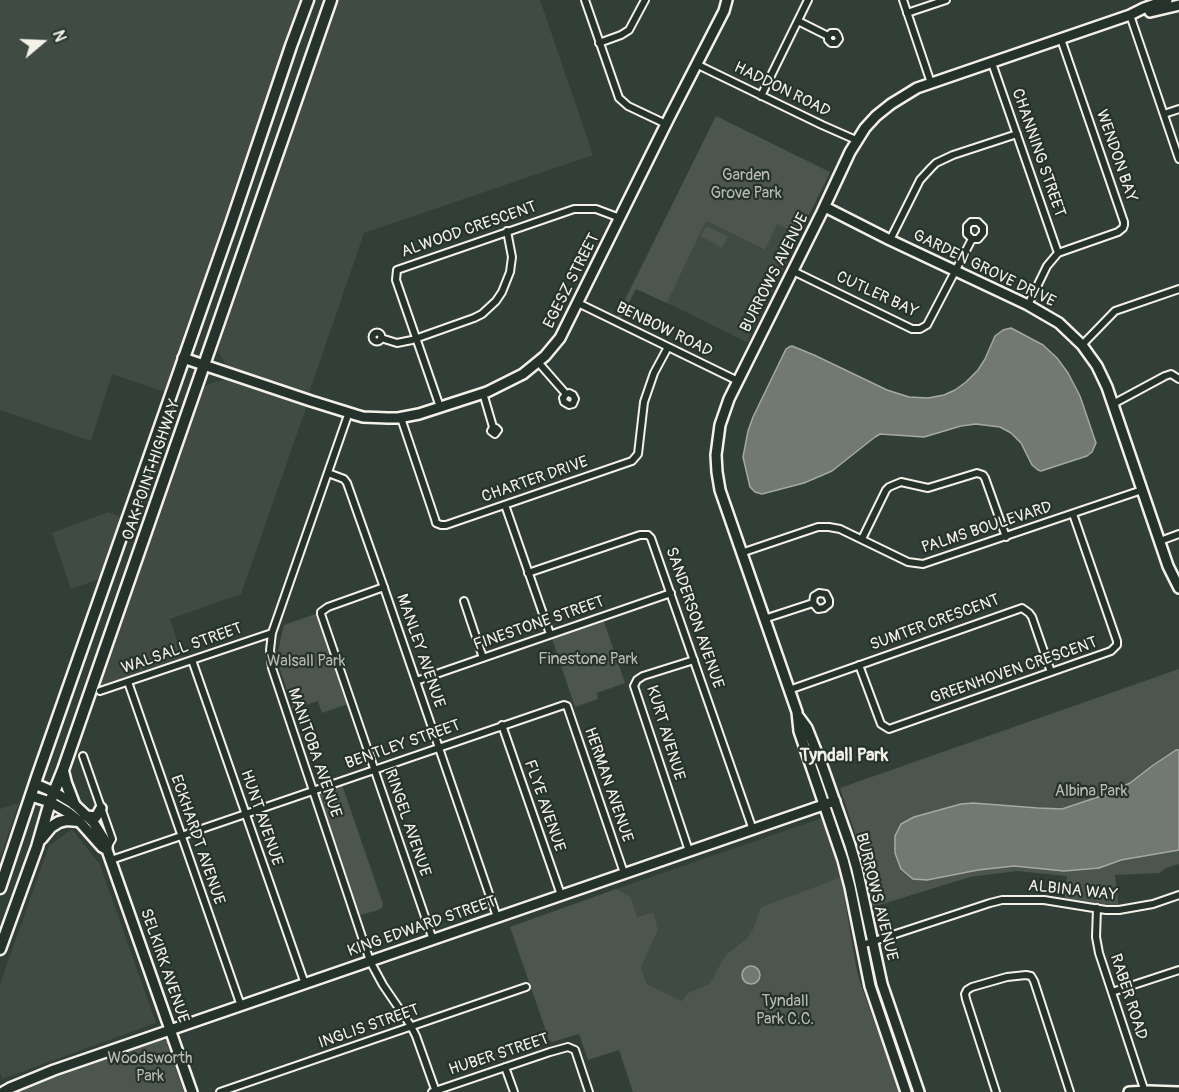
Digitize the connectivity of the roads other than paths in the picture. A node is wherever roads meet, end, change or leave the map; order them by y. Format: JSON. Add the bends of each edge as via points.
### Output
{"nodes":[{"id":1,"x":331,"y":0,"type":"edge"},
{"id":2,"x":585,"y":0,"type":"edge"},
{"id":3,"x":645,"y":0,"type":"edge"},
{"id":4,"x":727,"y":0,"type":"edge"},
{"id":5,"x":808,"y":0,"type":"edge"},
{"id":6,"x":903,"y":0,"type":"edge"},
{"id":7,"x":946,"y":0,"type":"edge"},
{"id":8,"x":1167,"y":0,"type":"edge"},
{"id":9,"x":307,"y":3,"type":"edge"},
{"id":10,"x":1179,"y":5,"type":"edge"},
{"id":11,"x":327,"y":12,"type":"junction"},
{"id":12,"x":907,"y":13,"type":"junction"},
{"id":13,"x":1130,"y":15,"type":"junction"},
{"id":14,"x":798,"y":21,"type":"junction"},
{"id":15,"x":828,"y":36,"type":"dead end"},
{"id":16,"x":1061,"y":39,"type":"junction"},
{"id":17,"x":599,"y":43,"type":"junction"},
{"id":18,"x":992,"y":63,"type":"junction"},
{"id":19,"x":696,"y":64,"type":"junction"},
{"id":20,"x":932,"y":83,"type":"junction"},
{"id":21,"x":761,"y":96,"type":"junction"},
{"id":22,"x":1179,"y":109,"type":"edge"},
{"id":23,"x":1164,"y":114,"type":"junction"},
{"id":24,"x":267,"y":119,"type":"junction"},
{"id":25,"x":666,"y":124,"type":"junction"},
{"id":26,"x":287,"y":126,"type":"junction"},
{"id":27,"x":1017,"y":134,"type":"junction"},
{"id":28,"x":856,"y":140,"type":"junction"},
{"id":29,"x":1179,"y":159,"type":"edge"},
{"id":30,"x":825,"y":207,"type":"junction"},
{"id":31,"x":620,"y":218,"type":"junction"},
{"id":32,"x":507,"y":231,"type":"junction"},
{"id":33,"x":972,"y":239,"type":"dead end"},
{"id":34,"x":890,"y":240,"type":"junction"},
{"id":35,"x":1058,"y":253,"type":"junction"},
{"id":36,"x":793,"y":271,"type":"junction"},
{"id":37,"x":955,"y":271,"type":"junction"},
{"id":38,"x":1179,"y":289,"type":"edge"},
{"id":39,"x":578,"y":303,"type":"junction"},
{"id":40,"x":1028,"y":304,"type":"junction"},
{"id":41,"x":381,"y":339,"type":"dead end"},
{"id":42,"x":416,"y":339,"type":"junction"},
{"id":43,"x":1082,"y":345,"type":"junction"},
{"id":44,"x":668,"y":347,"type":"junction"},
{"id":45,"x":183,"y":358,"type":"junction"},
{"id":46,"x":538,"y":362,"type":"junction"},
{"id":47,"x":204,"y":365,"type":"junction"},
{"id":48,"x":1179,"y":379,"type":"edge"},
{"id":49,"x":738,"y":381,"type":"junction"},
{"id":50,"x":483,"y":393,"type":"junction"},
{"id":51,"x":566,"y":394,"type":"dead end"},
{"id":52,"x":1113,"y":404,"type":"junction"},
{"id":53,"x":440,"y":407,"type":"junction"},
{"id":54,"x":349,"y":412,"type":"junction"},
{"id":55,"x":401,"y":418,"type":"junction"},
{"id":56,"x":493,"y":427,"type":"dead end"},
{"id":57,"x":328,"y":473,"type":"junction"},
{"id":58,"x":140,"y":483,"type":"junction"},
{"id":59,"x":1142,"y":490,"type":"junction"},
{"id":60,"x":160,"y":491,"type":"junction"},
{"id":61,"x":505,"y":505,"type":"junction"},
{"id":62,"x":1073,"y":514,"type":"junction"},
{"id":63,"x":1179,"y":534,"type":"edge"},
{"id":64,"x":1006,"y":537,"type":"junction"},
{"id":65,"x":862,"y":539,"type":"junction"},
{"id":66,"x":1160,"y":541,"type":"junction"},
{"id":67,"x":741,"y":553,"type":"junction"},
{"id":68,"x":528,"y":573,"type":"junction"},
{"id":69,"x":384,"y":586,"type":"junction"},
{"id":70,"x":1179,"y":588,"type":"edge"},
{"id":71,"x":671,"y":593,"type":"junction"},
{"id":72,"x":464,"y":601,"type":"dead end"},
{"id":73,"x":813,"y":603,"type":"dead end"},
{"id":74,"x":764,"y":619,"type":"junction"},
{"id":75,"x":90,"y":627,"type":"junction"},
{"id":76,"x":272,"y":633,"type":"junction"},
{"id":77,"x":550,"y":634,"type":"junction"},
{"id":78,"x":110,"y":635,"type":"junction"},
{"id":79,"x":483,"y":658,"type":"junction"},
{"id":80,"x":192,"y":660,"type":"junction"},
{"id":81,"x":694,"y":660,"type":"junction"},
{"id":82,"x":859,"y":665,"type":"junction"},
{"id":83,"x":1051,"y":672,"type":"junction"},
{"id":84,"x":416,"y":681,"type":"junction"},
{"id":85,"x":128,"y":682,"type":"junction"},
{"id":86,"x":789,"y":690,"type":"junction"},
{"id":87,"x":100,"y":691,"type":"dead end"},
{"id":88,"x":567,"y":706,"type":"joint"},
{"id":89,"x":796,"y":712,"type":"junction"},
{"id":90,"x":502,"y":726,"type":"junction"},
{"id":91,"x":438,"y":747,"type":"junction"},
{"id":92,"x":83,"y":756,"type":"dead end"},
{"id":93,"x":63,"y":770,"type":"junction"},
{"id":94,"x":374,"y":770,"type":"junction"},
{"id":95,"x":35,"y":784,"type":"junction"},
{"id":96,"x":312,"y":791,"type":"junction"},
{"id":97,"x":31,"y":796,"type":"junction"},
{"id":98,"x":52,"y":797,"type":"junction"},
{"id":99,"x":836,"y":801,"type":"junction"},
{"id":100,"x":74,"y":804,"type":"junction"},
{"id":101,"x":824,"y":805,"type":"junction"},
{"id":102,"x":101,"y":808,"type":"junction"},
{"id":103,"x":246,"y":814,"type":"junction"},
{"id":104,"x":83,"y":818,"type":"junction"},
{"id":105,"x":753,"y":830,"type":"junction"},
{"id":106,"x":182,"y":836,"type":"junction"},
{"id":107,"x":37,"y":847,"type":"junction"},
{"id":108,"x":107,"y":850,"type":"junction"},
{"id":109,"x":689,"y":851,"type":"junction"},
{"id":110,"x":111,"y":860,"type":"junction"},
{"id":111,"x":624,"y":873,"type":"junction"},
{"id":112,"x":0,"y":888,"type":"edge"},
{"id":113,"x":1179,"y":895,"type":"edge"},
{"id":114,"x":561,"y":896,"type":"junction"},
{"id":115,"x":1097,"y":909,"type":"junction"},
{"id":116,"x":497,"y":917,"type":"junction"},
{"id":117,"x":433,"y":940,"type":"junction"},
{"id":118,"x":873,"y":942,"type":"junction"},
{"id":119,"x":862,"y":945,"type":"junction"},
{"id":120,"x":0,"y":949,"type":"edge"},
{"id":121,"x":370,"y":961,"type":"junction"},
{"id":122,"x":1179,"y":970,"type":"edge"},
{"id":123,"x":305,"y":984,"type":"junction"},
{"id":124,"x":526,"y":987,"type":"dead end"},
{"id":125,"x":1112,"y":992,"type":"junction"},
{"id":126,"x":241,"y":1006,"type":"junction"},
{"id":127,"x":411,"y":1026,"type":"junction"},
{"id":128,"x":170,"y":1031,"type":"junction"},
{"id":129,"x":505,"y":1067,"type":"junction"},
{"id":130,"x":16,"y":1088,"type":"edge"},
{"id":131,"x":3,"y":1092,"type":"edge"},
{"id":132,"x":192,"y":1092,"type":"edge"},
{"id":133,"x":220,"y":1092,"type":"edge"},
{"id":134,"x":434,"y":1092,"type":"edge"},
{"id":135,"x":514,"y":1092,"type":"edge"},
{"id":136,"x":589,"y":1092,"type":"edge"},
{"id":137,"x":906,"y":1092,"type":"edge"},
{"id":138,"x":919,"y":1092,"type":"edge"},
{"id":139,"x":996,"y":1092,"type":"edge"},
{"id":140,"x":1070,"y":1092,"type":"edge"},
{"id":141,"x":1129,"y":1092,"type":"edge"},
{"id":142,"x":1145,"y":1092,"type":"edge"},
{"id":143,"x":1178,"y":1092,"type":"edge"}],
"edges":[{"from":1,"to":11,"type":"main road","name":"OAK POINT HIGHWAY"},
{"from":2,"to":17,"type":"street"},
{"from":3,"to":17,"type":"street","via":[[629,30]]},
{"from":4,"to":19,"type":"street","name":"EGESZ STREET"},
{"from":5,"to":14,"type":"street"},
{"from":6,"to":12,"type":"street"},
{"from":7,"to":12,"type":"street"},
{"from":8,"to":13,"type":"street","name":"BURROWS AVENUE"},
{"from":9,"to":11,"type":"main road"},
{"from":9,"to":24,"type":"main road","name":"OAK POINT HIGHWAY"},
{"from":10,"to":13,"type":"street","name":"BURROWS AVENUE"},
{"from":11,"to":26,"type":"main road","name":"OAK POINT HIGHWAY"},
{"from":12,"to":20,"type":"street"},
{"from":13,"to":16,"type":"street","name":"BURROWS AVENUE"},
{"from":13,"to":23,"type":"street"},
{"from":14,"to":15,"type":"street"},
{"from":14,"to":21,"type":"street"},
{"from":16,"to":18,"type":"street","name":"BURROWS AVENUE"},
{"from":16,"to":35,"type":"street","name":"WENDON BAY","via":[[1124,225],[1118,232]]},
{"from":17,"to":25,"type":"street","via":[[622,102]]},
{"from":18,"to":20,"type":"street","name":"BURROWS AVENUE"},
{"from":18,"to":27,"type":"street","name":"CHANNING STREET"},
{"from":19,"to":21,"type":"street","name":"HADDON ROAD"},
{"from":19,"to":25,"type":"street","name":"EGESZ STREET"},
{"from":20,"to":28,"type":"street","name":"BURROWS AVENUE","via":[[891,104]]},
{"from":21,"to":28,"type":"street","name":"HADDON ROAD"},
{"from":22,"to":23,"type":"street"},
{"from":23,"to":29,"type":"street"},
{"from":24,"to":26,"type":"main road"},
{"from":24,"to":45,"type":"main road","name":"OAK POINT HIGHWAY"},
{"from":25,"to":31,"type":"street","name":"EGESZ STREET"},
{"from":26,"to":47,"type":"main road","name":"OAK POINT HIGHWAY"},
{"from":27,"to":34,"type":"street","via":[[936,163],[920,180]]},
{"from":27,"to":35,"type":"street","name":"CHANNING STREET"},
{"from":28,"to":30,"type":"street","name":"BURROWS AVENUE"},
{"from":30,"to":34,"type":"street","name":"GARDEN GROVE DRIVE"},
{"from":30,"to":36,"type":"street","name":"BURROWS AVENUE"},
{"from":31,"to":32,"type":"street","name":"ALWOOD CRESCENT","via":[[596,209],[574,209]]},
{"from":31,"to":39,"type":"street","name":"EGESZ STREET"},
{"from":32,"to":42,"type":"street","via":[[512,257],[510,272],[496,301],[483,314]]},
{"from":32,"to":42,"type":"street","name":"ALWOOD CRESCENT","via":[[397,270],[396,280]]},
{"from":33,"to":37,"type":"street","name":"CUTLER BAY"},
{"from":34,"to":37,"type":"street","name":"GARDEN GROVE DRIVE"},
{"from":35,"to":40,"type":"street"},
{"from":36,"to":37,"type":"street","name":"CUTLER BAY","via":[[912,329],[927,325]]},
{"from":36,"to":49,"type":"street","name":"BURROWS AVENUE"},
{"from":37,"to":40,"type":"street","name":"GARDEN GROVE DRIVE"},
{"from":38,"to":43,"type":"street","via":[[1115,311]]},
{"from":39,"to":44,"type":"street","name":"BENBOW ROAD"},
{"from":39,"to":46,"type":"street","name":"EGESZ STREET","via":[[561,338]]},
{"from":40,"to":43,"type":"street","name":"GARDEN GROVE DRIVE","via":[[1059,323]]},
{"from":41,"to":42,"type":"street","via":[[397,343]]},
{"from":42,"to":53,"type":"street","name":"ALWOOD CRESCENT"},
{"from":43,"to":52,"type":"street","name":"GARDEN GROVE DRIVE","via":[[1097,366]]},
{"from":44,"to":49,"type":"street","name":"BENBOW ROAD"},
{"from":44,"to":61,"type":"street","name":"CHARTER DRIVE","via":[[644,402],[635,459]]},
{"from":45,"to":47,"type":"street","name":"EGESZ STREET"},
{"from":45,"to":58,"type":"main road","name":"OAK POINT HIGHWAY"},
{"from":46,"to":50,"type":"street","name":"EGESZ STREET","via":[[510,382]]},
{"from":46,"to":51,"type":"street"},
{"from":47,"to":54,"type":"street","name":"EGESZ STREET"},
{"from":47,"to":60,"type":"main road","name":"OAK POINT HIGHWAY"},
{"from":48,"to":52,"type":"street","via":[[1172,374],[1166,376]]},
{"from":49,"to":67,"type":"street","name":"BURROWS AVENUE","via":[[720,424],[716,454],[720,490]]},
{"from":50,"to":53,"type":"street","name":"EGESZ STREET"},
{"from":50,"to":56,"type":"street"},
{"from":52,"to":59,"type":"street","name":"GARDEN GROVE DRIVE"},
{"from":53,"to":55,"type":"street","name":"EGESZ STREET"},
{"from":54,"to":55,"type":"street","name":"EGESZ STREET","via":[[363,417]]},
{"from":54,"to":57,"type":"street","name":"MANITOBA AVENUE"},
{"from":55,"to":61,"type":"street","name":"CHARTER DRIVE","via":[[436,523],[446,525]]},
{"from":57,"to":69,"type":"street","name":"MANLEY AVENUE","via":[[347,483]]},
{"from":57,"to":76,"type":"street","name":"MANITOBA AVENUE"},
{"from":58,"to":60,"type":"main road"},
{"from":58,"to":75,"type":"main road","name":"OAK POINT HIGHWAY"},
{"from":59,"to":62,"type":"street","name":"PALMS BOULEVARD"},
{"from":59,"to":66,"type":"street","name":"GARDEN GROVE DRIVE"},
{"from":60,"to":78,"type":"main road","name":"OAK POINT HIGHWAY"},
{"from":61,"to":68,"type":"street"},
{"from":62,"to":64,"type":"street","name":"PALMS BOULEVARD"},
{"from":62,"to":83,"type":"street","name":"GREENHOVEN CRESCENT","via":[[1117,641],[1111,651]]},
{"from":63,"to":66,"type":"street"},
{"from":64,"to":65,"type":"street","name":"PALMS BOULEVARD","via":[[917,564]]},
{"from":64,"to":65,"type":"street","via":[[986,478],[977,472],[928,488],[902,482],[889,487]]},
{"from":65,"to":67,"type":"street","name":"PALMS BOULEVARD","via":[[840,529],[818,527]]},
{"from":66,"to":70,"type":"street","name":"GARDEN GROVE DRIVE"},
{"from":67,"to":74,"type":"street","name":"BURROWS AVENUE"},
{"from":68,"to":71,"type":"street","name":"SANDERSON AVENUE","via":[[644,534],[654,542]]},
{"from":68,"to":77,"type":"street"},
{"from":69,"to":84,"type":"street","name":"MANLEY AVENUE"},
{"from":69,"to":94,"type":"street","name":"RINGEL AVENUE","via":[[321,612]]},
{"from":71,"to":77,"type":"street","name":"FINESTONE STREET"},
{"from":71,"to":81,"type":"street","name":"SANDERSON AVENUE"},
{"from":72,"to":79,"type":"street"},
{"from":73,"to":74,"type":"street"},
{"from":74,"to":86,"type":"street","name":"BURROWS AVENUE"},
{"from":75,"to":78,"type":"main road"},
{"from":75,"to":95,"type":"main road","name":"OAK POINT HIGHWAY"},
{"from":76,"to":80,"type":"street","name":"WALSALL STREET"},
{"from":76,"to":96,"type":"street","name":"MANITOBA AVENUE","via":[[272,668]]},
{"from":77,"to":79,"type":"street","name":"FINESTONE STREET"},
{"from":78,"to":93,"type":"main road","name":"OAK POINT HIGHWAY"},
{"from":79,"to":84,"type":"street","name":"FINESTONE STREET"},
{"from":80,"to":85,"type":"street","name":"WALSALL STREET"},
{"from":80,"to":103,"type":"street","name":"HUNT AVENUE"},
{"from":81,"to":105,"type":"street","name":"SANDERSON AVENUE"},
{"from":81,"to":109,"type":"street","name":"KURT AVENUE","via":[[643,676],[634,686]]},
{"from":82,"to":83,"type":"street","name":"GREENHOVEN CRESCENT","via":[[881,723],[889,729]]},
{"from":82,"to":83,"type":"street","name":"SUMTER CRESCENT","via":[[1022,608],[1032,617]]},
{"from":82,"to":86,"type":"street","name":"SUMTER CRESCENT"},
{"from":84,"to":91,"type":"street","name":"MANLEY AVENUE"},
{"from":85,"to":87,"type":"street","name":"WALSALL STREET"},
{"from":85,"to":106,"type":"street","name":"ECKHARDT AVENUE"},
{"from":86,"to":89,"type":"street","name":"BURROWS AVENUE"},
{"from":88,"to":90,"type":"street","name":"BENTLEY STREET"},
{"from":88,"to":111,"type":"street","name":"HERMAN AVENUE"},
{"from":89,"to":99,"type":"street","name":"BURROWS AVENUE","via":[[807,728]]},
{"from":89,"to":101,"type":"street","name":"BURROWS AVENUE"},
{"from":90,"to":91,"type":"street","name":"BENTLEY STREET"},
{"from":90,"to":114,"type":"street","name":"FLYE AVENUE"},
{"from":91,"to":94,"type":"street","name":"BENTLEY STREET"},
{"from":91,"to":116,"type":"street","name":"MANLEY AVENUE"},
{"from":92,"to":102,"type":"street","name":"SELKIRK AVENUE"},
{"from":93,"to":98,"type":"main road","name":"OAK POINT HIGHWAY"},
{"from":93,"to":100,"type":"main road"},
{"from":94,"to":96,"type":"street","name":"BENTLEY STREET"},
{"from":94,"to":117,"type":"street","name":"RINGEL AVENUE"},
{"from":95,"to":97,"type":"main road","name":"OAK POINT HIGHWAY"},
{"from":95,"to":98,"type":"street","name":"SELKIRK AVENUE"},
{"from":96,"to":103,"type":"street","name":"BENTLEY STREET"},
{"from":96,"to":121,"type":"street","name":"MANITOBA AVENUE"},
{"from":97,"to":98,"type":"street","name":"SELKIRK AVENUE"},
{"from":97,"to":112,"type":"main road","name":"OAK POINT HIGHWAY"},
{"from":98,"to":100,"type":"street","name":"SELKIRK AVENUE"},
{"from":98,"to":104,"type":"street","name":"SELKIRK AVENUE","via":[[61,808]]},
{"from":98,"to":107,"type":"main road","name":"OAK POINT HIGHWAY"},
{"from":99,"to":101,"type":"street","name":"KING EDWARD STREET"},
{"from":99,"to":118,"type":"street","name":"BURROWS AVENUE","via":[[857,869]]},
{"from":100,"to":104,"type":"street","name":"SELKIRK AVENUE"},
{"from":101,"to":105,"type":"street","name":"KING EDWARD STREET"},
{"from":101,"to":119,"type":"street","name":"BURROWS AVENUE","via":[[843,860]]},
{"from":102,"to":104,"type":"street","via":[[96,817]]},
{"from":102,"to":108,"type":"street","name":"SELKIRK AVENUE","via":[[112,838]]},
{"from":103,"to":106,"type":"street","name":"BENTLEY STREET"},
{"from":103,"to":123,"type":"street","name":"HUNT AVENUE"},
{"from":104,"to":107,"type":"main road","via":[[54,824]]},
{"from":104,"to":108,"type":"street","name":"SELKIRK AVENUE"},
{"from":105,"to":109,"type":"street","name":"KING EDWARD STREET"},
{"from":106,"to":110,"type":"street","name":"BENTLEY STREET"},
{"from":106,"to":126,"type":"street","name":"ECKHARDT AVENUE"},
{"from":107,"to":120,"type":"main road","name":"OAK POINT HIGHWAY"},
{"from":108,"to":110,"type":"street","name":"SELKIRK AVENUE"},
{"from":109,"to":111,"type":"street","name":"KING EDWARD STREET"},
{"from":110,"to":128,"type":"street","name":"SELKIRK AVENUE"},
{"from":111,"to":114,"type":"street","name":"KING EDWARD STREET"},
{"from":113,"to":115,"type":"street","name":"ALBINA WAY","via":[[1128,909]]},
{"from":114,"to":116,"type":"street","name":"KING EDWARD STREET"},
{"from":115,"to":118,"type":"street","name":"ALBINA WAY","via":[[1044,900],[1002,900]]},
{"from":115,"to":125,"type":"street","name":"RABER ROAD","via":[[1096,937]]},
{"from":116,"to":117,"type":"street","name":"KING EDWARD STREET"},
{"from":117,"to":121,"type":"street","name":"KING EDWARD STREET"},
{"from":118,"to":119,"type":"street","name":"ALBINA WAY"},
{"from":118,"to":138,"type":"street","name":"BURROWS AVENUE","via":[[882,984]]},
{"from":119,"to":137,"type":"street","name":"BURROWS AVENUE","via":[[870,986]]},
{"from":121,"to":123,"type":"street","name":"KING EDWARD STREET"},
{"from":121,"to":127,"type":"street","name":"MANITOBA AVENUE"},
{"from":122,"to":125,"type":"street"},
{"from":123,"to":126,"type":"street","name":"KING EDWARD STREET"},
{"from":124,"to":127,"type":"street","name":"INGLIS STREET"},
{"from":125,"to":142,"type":"street","name":"RABER ROAD"},
{"from":126,"to":128,"type":"street","name":"KING EDWARD STREET"},
{"from":127,"to":133,"type":"street","name":"INGLIS STREET"},
{"from":127,"to":134,"type":"street","name":"MANITOBA AVENUE"},
{"from":128,"to":130,"type":"street","name":"KING EDWARD STREET","via":[[54,1070]]},
{"from":128,"to":132,"type":"street","name":"SELKIRK AVENUE"},
{"from":129,"to":134,"type":"street","name":"HUBER STREET"},
{"from":129,"to":135,"type":"street"},
{"from":129,"to":136,"type":"street","name":"HUBER STREET","via":[[568,1047],[574,1050]]},
{"from":130,"to":131,"type":"street","name":"KING EDWARD STREET"},
{"from":139,"to":140,"type":"street","via":[[965,994],[972,987],[1026,975],[1034,981]]},
{"from":141,"to":142,"type":"street"},
{"from":142,"to":143,"type":"street"}]}
